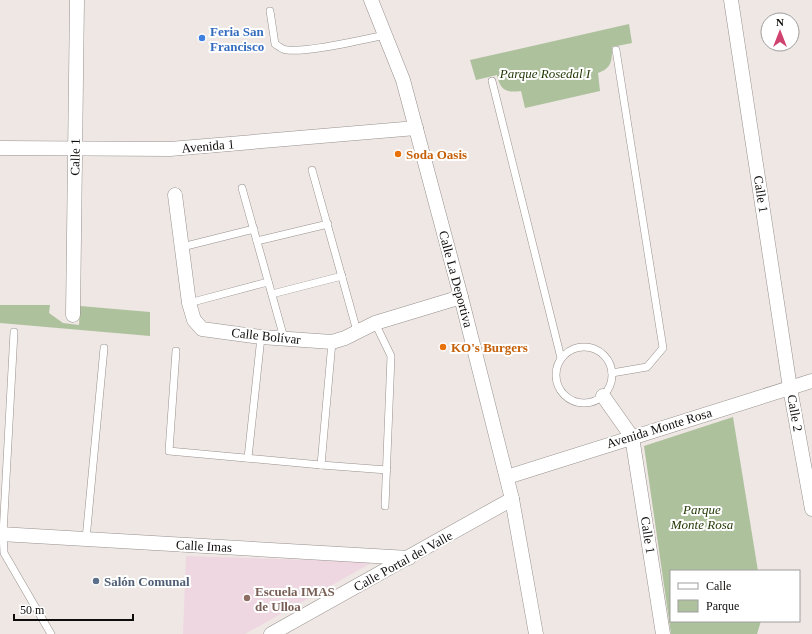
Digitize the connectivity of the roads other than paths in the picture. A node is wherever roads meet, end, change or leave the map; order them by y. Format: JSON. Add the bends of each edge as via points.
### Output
{"nodes":[{"id":1,"x":77,"y":0,"type":"edge"},
{"id":2,"x":371,"y":0,"type":"edge"},
{"id":3,"x":731,"y":0,"type":"edge"},
{"id":4,"x":270,"y":11,"type":"dead end"},
{"id":5,"x":385,"y":35,"type":"junction"},
{"id":6,"x":616,"y":50,"type":"dead end"},
{"id":7,"x":492,"y":81,"type":"dead end"},
{"id":8,"x":416,"y":128,"type":"junction"},
{"id":9,"x":0,"y":148,"type":"edge"},
{"id":10,"x":75,"y":148,"type":"junction"},
{"id":11,"x":312,"y":170,"type":"dead end"},
{"id":12,"x":242,"y":188,"type":"dead end"},
{"id":13,"x":175,"y":195,"type":"dead end"},
{"id":14,"x":328,"y":224,"type":"junction"},
{"id":15,"x":254,"y":229,"type":"junction"},
{"id":16,"x":257,"y":241,"type":"junction"},
{"id":17,"x":182,"y":247,"type":"junction"},
{"id":18,"x":342,"y":276,"type":"junction"},
{"id":19,"x":268,"y":282,"type":"junction"},
{"id":20,"x":272,"y":294,"type":"junction"},
{"id":21,"x":461,"y":297,"type":"junction"},
{"id":22,"x":189,"y":302,"type":"junction"},
{"id":23,"x":73,"y":315,"type":"dead end"},
{"id":24,"x":375,"y":323,"type":"junction"},
{"id":25,"x":358,"y":331,"type":"junction"},
{"id":26,"x":14,"y":332,"type":"dead end"},
{"id":27,"x":261,"y":337,"type":"junction"},
{"id":28,"x":284,"y":338,"type":"junction"},
{"id":29,"x":332,"y":342,"type":"junction"},
{"id":30,"x":104,"y":348,"type":"dead end"},
{"id":31,"x":176,"y":351,"type":"dead end"},
{"id":32,"x":561,"y":358,"type":"junction"},
{"id":33,"x":612,"y":373,"type":"junction"},
{"id":34,"x":812,"y":381,"type":"edge"},
{"id":35,"x":790,"y":388,"type":"junction"},
{"id":36,"x":603,"y":396,"type":"junction"},
{"id":37,"x":632,"y":436,"type":"junction"},
{"id":38,"x":248,"y":458,"type":"junction"},
{"id":39,"x":321,"y":465,"type":"junction"},
{"id":40,"x":387,"y":470,"type":"junction"},
{"id":41,"x":507,"y":478,"type":"junction"},
{"id":42,"x":512,"y":499,"type":"junction"},
{"id":43,"x":812,"y":505,"type":"edge"},
{"id":44,"x":385,"y":506,"type":"dead end"},
{"id":45,"x":1,"y":534,"type":"edge"},
{"id":46,"x":86,"y":540,"type":"junction"},
{"id":47,"x":409,"y":558,"type":"junction"},
{"id":48,"x":51,"y":634,"type":"edge"},
{"id":49,"x":271,"y":634,"type":"edge"},
{"id":50,"x":536,"y":634,"type":"edge"},
{"id":51,"x":663,"y":634,"type":"edge"}],
"edges":[{"from":1,"to":10,"type":"street","name":"Calle 1"},
{"from":2,"to":5,"type":"street","name":"Calle La Deportiva"},
{"from":3,"to":35,"type":"street","name":"Calle 1"},
{"from":4,"to":5,"type":"lane","via":[[275,44],[284,50],[333,45]]},
{"from":5,"to":8,"type":"street","name":"Calle La Deportiva","via":[[403,80]]},
{"from":6,"to":33,"type":"lane","via":[[663,348],[646,367]]},
{"from":7,"to":32,"type":"lane"},
{"from":8,"to":10,"type":"street","name":"Avenida 1","via":[[170,149]]},
{"from":8,"to":21,"type":"street","name":"Calle La Deportiva"},
{"from":9,"to":10,"type":"street","name":"Avenida 1"},
{"from":10,"to":23,"type":"street","name":"Calle 1"},
{"from":11,"to":14,"type":"lane"},
{"from":12,"to":15,"type":"lane"},
{"from":13,"to":17,"type":"street","name":"Calle Bolívar"},
{"from":14,"to":16,"type":"lane"},
{"from":14,"to":18,"type":"lane"},
{"from":15,"to":16,"type":"lane"},
{"from":15,"to":17,"type":"lane"},
{"from":16,"to":19,"type":"lane"},
{"from":17,"to":22,"type":"street","name":"Calle Bolívar"},
{"from":18,"to":20,"type":"lane"},
{"from":18,"to":25,"type":"lane"},
{"from":19,"to":20,"type":"lane"},
{"from":19,"to":22,"type":"lane"},
{"from":20,"to":28,"type":"lane"},
{"from":21,"to":24,"type":"street","name":"Calle Bolívar"},
{"from":21,"to":41,"type":"street","name":"Calle La Deportiva"},
{"from":22,"to":27,"type":"street","name":"Calle Bolívar","via":[[194,320],[202,328]]},
{"from":24,"to":25,"type":"street","name":"Calle Bolívar"},
{"from":24,"to":40,"type":"lane","via":[[391,356]]},
{"from":25,"to":29,"type":"street","name":"Calle Bolívar"},
{"from":26,"to":45,"type":"lane"},
{"from":27,"to":28,"type":"street","name":"Calle Bolívar"},
{"from":27,"to":38,"type":"lane"},
{"from":28,"to":29,"type":"street","name":"Calle Bolívar"},
{"from":29,"to":39,"type":"lane"},
{"from":30,"to":46,"type":"lane"},
{"from":31,"to":38,"type":"lane","via":[[169,451]]},
{"from":32,"to":33,"type":"lane","via":[[576,348],[586,347],[604,355]]},
{"from":32,"to":36,"type":"lane","via":[[555,375],[562,393],[578,402],[591,402]]},
{"from":33,"to":36,"type":"lane","via":[[609,388]]},
{"from":34,"to":35,"type":"street","name":"Avenida Monte Rosa"},
{"from":35,"to":37,"type":"street","name":"Avenida Monte Rosa"},
{"from":35,"to":43,"type":"street","name":"Calle 2"},
{"from":36,"to":37,"type":"street"},
{"from":37,"to":41,"type":"street","name":"Avenida Monte Rosa"},
{"from":37,"to":51,"type":"street","name":"Calle 1"},
{"from":38,"to":39,"type":"lane"},
{"from":39,"to":40,"type":"lane"},
{"from":40,"to":44,"type":"lane"},
{"from":41,"to":42,"type":"street","name":"Calle La Deportiva"},
{"from":42,"to":47,"type":"street","name":"Calle Portal del Valle"},
{"from":42,"to":50,"type":"street","name":"Calle La Deportiva"},
{"from":45,"to":46,"type":"street","name":"Calle Imas"},
{"from":45,"to":48,"type":"lane","via":[[4,553]]},
{"from":46,"to":47,"type":"street","name":"Calle Imas"},
{"from":47,"to":49,"type":"street","name":"Calle Portal del Valle"}]}
